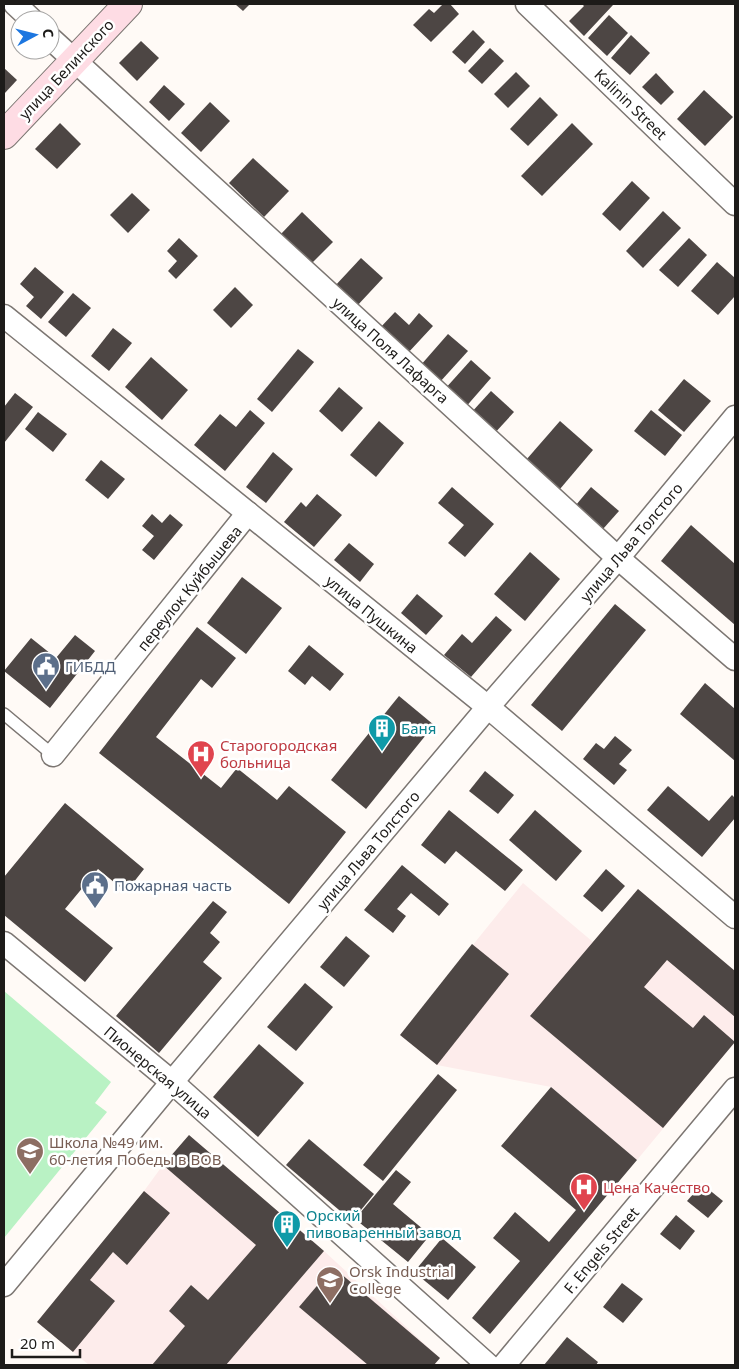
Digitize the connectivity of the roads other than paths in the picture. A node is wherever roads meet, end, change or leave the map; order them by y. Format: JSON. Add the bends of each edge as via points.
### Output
{"nodes":[{"id":1,"x":128,"y":4,"type":"edge"},
{"id":2,"x":527,"y":4,"type":"edge"},
{"id":3,"x":60,"y":48,"type":"edge"},
{"id":4,"x":74,"y":61,"type":"junction"},
{"id":5,"x":4,"y":135,"type":"edge"},
{"id":6,"x":735,"y":204,"type":"edge"},
{"id":7,"x":4,"y":316,"type":"edge"},
{"id":8,"x":735,"y":417,"type":"edge"},
{"id":9,"x":248,"y":513,"type":"junction"},
{"id":10,"x":618,"y":558,"type":"junction"},
{"id":11,"x":735,"y":659,"type":"edge"},
{"id":12,"x":488,"y":708,"type":"junction"},
{"id":13,"x":4,"y":714,"type":"edge"},
{"id":14,"x":53,"y":755,"type":"joint"},
{"id":15,"x":735,"y":918,"type":"edge"},
{"id":16,"x":4,"y":943,"type":"edge"},
{"id":17,"x":172,"y":1082,"type":"junction"},
{"id":18,"x":735,"y":1089,"type":"edge"},
{"id":19,"x":6,"y":1278,"type":"edge"},
{"id":20,"x":488,"y":1365,"type":"edge"},
{"id":21,"x":504,"y":1365,"type":"edge"}],
"edges":[{"from":1,"to":4,"type":"street","name":"улица Белинского"},
{"from":2,"to":6,"type":"street","name":"Kalinin Street"},
{"from":3,"to":4,"type":"street","name":"улица Поля Лафарга"},
{"from":4,"to":5,"type":"street","name":"улица Белинского"},
{"from":4,"to":10,"type":"street","name":"улица Поля Лафарга"},
{"from":7,"to":9,"type":"street","name":"улица Пушкина"},
{"from":8,"to":10,"type":"street","name":"улица Льва Толстого"},
{"from":9,"to":12,"type":"street","name":"улица Пушкина"},
{"from":9,"to":14,"type":"street","name":"переулок Куйбышева"},
{"from":10,"to":11,"type":"street","name":"улица Поля Лафарга"},
{"from":10,"to":12,"type":"street","name":"улица Льва Толстого"},
{"from":12,"to":15,"type":"street","name":"улица Пушкина"},
{"from":12,"to":17,"type":"street","name":"улица Льва Толстого"},
{"from":13,"to":14,"type":"lane"},
{"from":16,"to":17,"type":"street","name":"Пионерская улица"},
{"from":17,"to":19,"type":"street","name":"улица Льва Толстого"},
{"from":17,"to":20,"type":"street","name":"Пионерская улица"},
{"from":18,"to":21,"type":"street","name":"F. Engels Street"}]}
